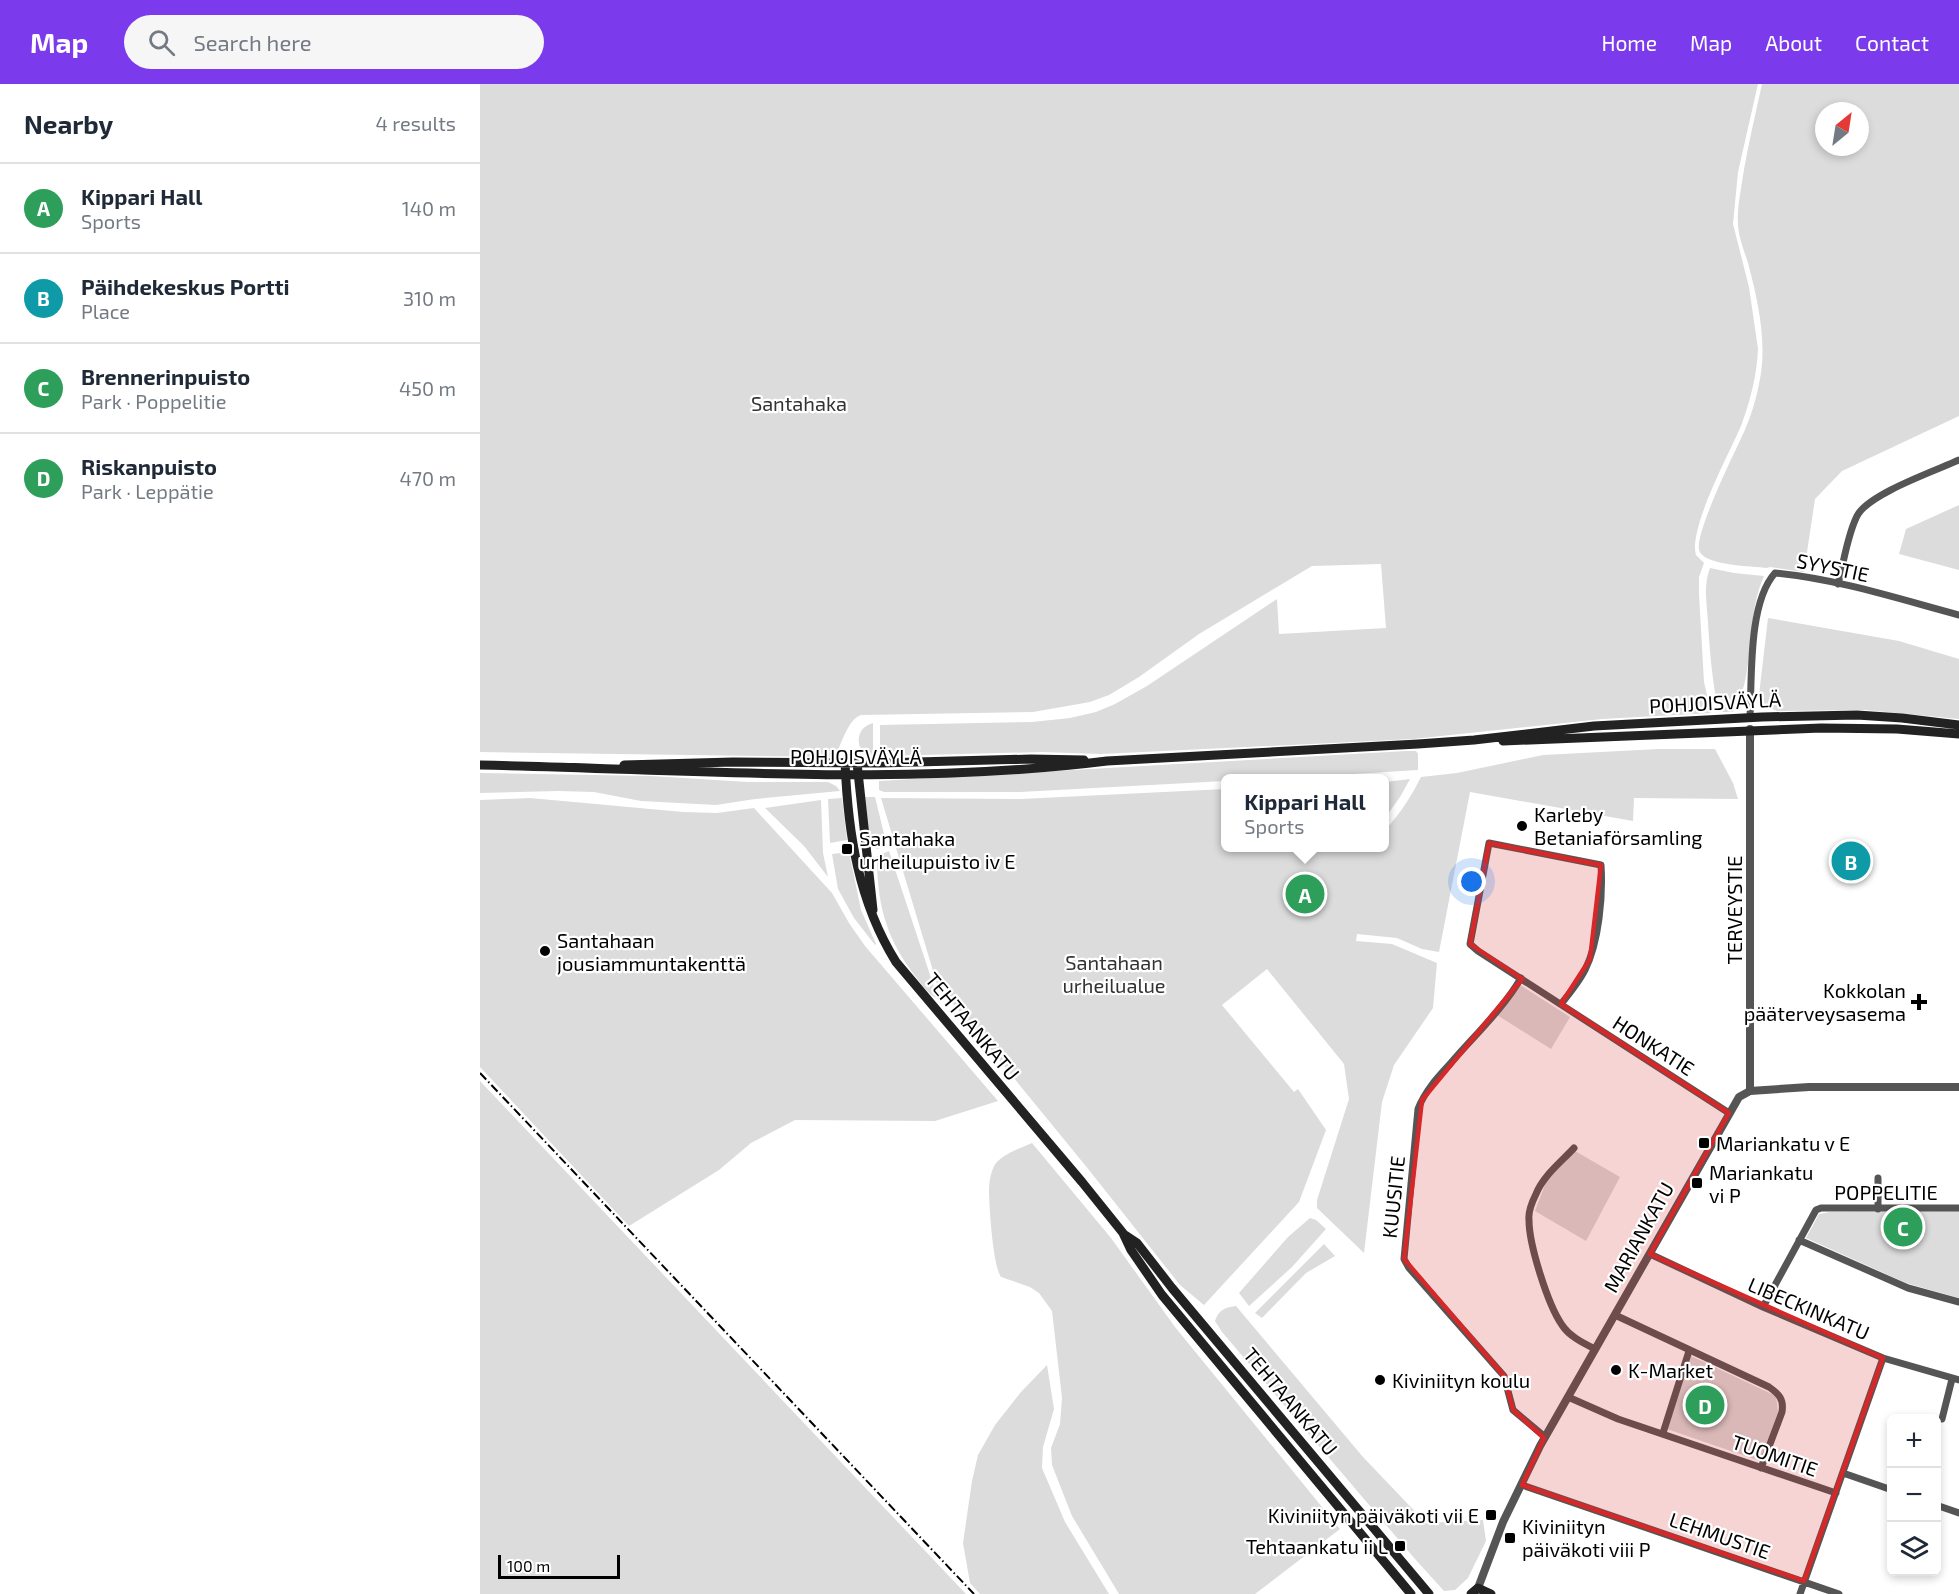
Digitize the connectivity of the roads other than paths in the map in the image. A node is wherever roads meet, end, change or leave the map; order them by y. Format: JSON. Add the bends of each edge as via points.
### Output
{"nodes":[{"id":1,"x":1959,"y":460,"type":"edge"},
{"id":2,"x":1838,"y":584,"type":"junction"},
{"id":3,"x":1959,"y":615,"type":"edge"},
{"id":4,"x":1750,"y":717,"type":"junction"},
{"id":5,"x":1959,"y":724,"type":"edge"},
{"id":6,"x":1750,"y":729,"type":"junction"},
{"id":7,"x":1959,"y":734,"type":"edge"},
{"id":8,"x":1474,"y":740,"type":"junction"},
{"id":9,"x":845,"y":762,"type":"junction"},
{"id":10,"x":1107,"y":762,"type":"junction"},
{"id":11,"x":857,"y":763,"type":"junction"},
{"id":12,"x":480,"y":765,"type":"edge"},
{"id":13,"x":604,"y":767,"type":"junction"},
{"id":14,"x":845,"y":775,"type":"junction"},
{"id":15,"x":858,"y":776,"type":"junction"},
{"id":16,"x":874,"y":918,"type":"junction"},
{"id":17,"x":1521,"y":978,"type":"junction"},
{"id":18,"x":1561,"y":1004,"type":"junction"},
{"id":19,"x":1959,"y":1087,"type":"edge"},
{"id":20,"x":1750,"y":1091,"type":"junction"},
{"id":21,"x":1729,"y":1113,"type":"junction"},
{"id":22,"x":1574,"y":1148,"type":"dead end"},
{"id":23,"x":1878,"y":1178,"type":"dead end"},
{"id":24,"x":1959,"y":1208,"type":"edge"},
{"id":25,"x":1878,"y":1209,"type":"junction"},
{"id":26,"x":1123,"y":1233,"type":"junction"},
{"id":27,"x":1799,"y":1240,"type":"junction"},
{"id":28,"x":1650,"y":1254,"type":"junction"},
{"id":29,"x":1959,"y":1302,"type":"edge"},
{"id":30,"x":1763,"y":1307,"type":"junction"},
{"id":31,"x":1615,"y":1315,"type":"junction"},
{"id":32,"x":1595,"y":1349,"type":"junction"},
{"id":33,"x":1689,"y":1350,"type":"junction"},
{"id":34,"x":1883,"y":1358,"type":"junction"},
{"id":35,"x":1956,"y":1379,"type":"edge"},
{"id":36,"x":1568,"y":1397,"type":"junction"},
{"id":37,"x":1942,"y":1419,"type":"dead end"},
{"id":38,"x":1664,"y":1434,"type":"junction"},
{"id":39,"x":1545,"y":1437,"type":"junction"},
{"id":40,"x":1761,"y":1468,"type":"junction"},
{"id":41,"x":1843,"y":1473,"type":"junction"},
{"id":42,"x":1522,"y":1485,"type":"junction"},
{"id":43,"x":1887,"y":1488,"type":"edge"},
{"id":44,"x":1836,"y":1493,"type":"junction"},
{"id":45,"x":1941,"y":1507,"type":"edge"},
{"id":46,"x":1959,"y":1513,"type":"edge"},
{"id":47,"x":1804,"y":1581,"type":"junction"},
{"id":48,"x":1474,"y":1591,"type":"edge"},
{"id":49,"x":1411,"y":1594,"type":"edge"},
{"id":50,"x":1429,"y":1594,"type":"edge"},
{"id":51,"x":1491,"y":1594,"type":"edge"},
{"id":52,"x":1800,"y":1594,"type":"edge"},
{"id":53,"x":1839,"y":1594,"type":"edge"}],
"edges":[{"from":1,"to":2,"type":"street","via":[[1864,506],[1852,530]]},
{"from":2,"to":3,"type":"street","name":"SYYSTIE"},
{"from":2,"to":4,"type":"street","name":"SYYSTIE","via":[[1775,573],[1767,582],[1756,620]]},
{"from":4,"to":5,"type":"main road","name":"POHJOISVÄYLÄ","via":[[1857,715]]},
{"from":4,"to":6,"type":"main road"},
{"from":4,"to":8,"type":"main road","name":"POHJOISVÄYLÄ","via":[[1594,726]]},
{"from":6,"to":7,"type":"main road","name":"POHJOISVÄYLÄ","via":[[1852,728]]},
{"from":6,"to":8,"type":"main road","name":"POHJOISVÄYLÄ","via":[[1528,741]]},
{"from":6,"to":20,"type":"street","name":"TERVEYSTIE"},
{"from":8,"to":10,"type":"main road","name":"POHJOISVÄYLÄ"},
{"from":9,"to":11,"type":"main road","name":"POHJOISVÄYLÄ"},
{"from":9,"to":13,"type":"main road","name":"POHJOISVÄYLÄ","via":[[643,763]]},
{"from":9,"to":14,"type":"main road","name":"TEHTAANKATU"},
{"from":10,"to":11,"type":"main road","name":"POHJOISVÄYLÄ","via":[[1031,759]]},
{"from":10,"to":15,"type":"main road","name":"POHJOISVÄYLÄ"},
{"from":11,"to":15,"type":"main road","name":"TEHTAANKATU"},
{"from":12,"to":13,"type":"main road","name":"POHJOISVÄYLÄ"},
{"from":13,"to":14,"type":"main road","name":"POHJOISVÄYLÄ"},
{"from":14,"to":15,"type":"main road","name":"POHJOISVÄYLÄ"},
{"from":14,"to":16,"type":"main road","name":"TEHTAANKATU","via":[[855,857],[864,897]]},
{"from":15,"to":16,"type":"main road","name":"TEHTAANKATU"},
{"from":16,"to":26,"type":"main road","name":"TEHTAANKATU","via":[[885,944],[912,983]]},
{"from":17,"to":18,"type":"street","name":"HONKATIE"},
{"from":17,"to":18,"type":"street","name":"HONKATIE","via":[[1470,944],[1489,843],[1601,865],[1601,895],[1590,959]]},
{"from":17,"to":39,"type":"street","name":"KUUSITIE","via":[[1422,1100],[1404,1259],[1504,1376],[1513,1410]]},
{"from":18,"to":21,"type":"street","name":"HONKATIE"},
{"from":19,"to":20,"type":"street"},
{"from":20,"to":21,"type":"street","name":"MARIANKATU","via":[[1739,1097]]},
{"from":21,"to":28,"type":"street","name":"MARIANKATU"},
{"from":22,"to":32,"type":"street","via":[[1539,1186],[1528,1217],[1529,1230],[1557,1317],[1563,1327]]},
{"from":23,"to":25,"type":"street"},
{"from":24,"to":25,"type":"street","name":"POPPELITIE"},
{"from":25,"to":27,"type":"street","name":"POPPELITIE","via":[[1821,1208]]},
{"from":26,"to":49,"type":"main road","name":"TEHTAANKATU","via":[[1162,1294]]},
{"from":26,"to":50,"type":"main road","name":"TEHTAANKATU","via":[[1137,1244]]},
{"from":27,"to":29,"type":"street","via":[[1908,1288]]},
{"from":27,"to":30,"type":"street","name":"POPPELITIE"},
{"from":28,"to":30,"type":"street","name":"LIBECKINKATU"},
{"from":28,"to":31,"type":"street","name":"MARIANKATU"},
{"from":30,"to":34,"type":"street","name":"LIBECKINKATU"},
{"from":31,"to":32,"type":"street","name":"MARIANKATU"},
{"from":31,"to":33,"type":"street"},
{"from":32,"to":36,"type":"street","name":"MARIANKATU"},
{"from":33,"to":38,"type":"street"},
{"from":33,"to":40,"type":"street","via":[[1780,1394],[1782,1412]]},
{"from":34,"to":35,"type":"street","name":"LIBECKINKATU"},
{"from":34,"to":41,"type":"street"},
{"from":35,"to":37,"type":"street"},
{"from":36,"to":38,"type":"street","name":"TUOMITIE"},
{"from":36,"to":39,"type":"street","name":"MARIANKATU"},
{"from":38,"to":40,"type":"street","name":"TUOMITIE"},
{"from":39,"to":42,"type":"street","name":"MARIANKATU"},
{"from":40,"to":44,"type":"street","name":"TUOMITIE"},
{"from":41,"to":43,"type":"street"},
{"from":41,"to":44,"type":"street"},
{"from":42,"to":47,"type":"street","name":"LEHMUSTIE"},
{"from":42,"to":48,"type":"street","name":"MARIANKATU"},
{"from":44,"to":47,"type":"street"},
{"from":45,"to":46,"type":"street"},
{"from":47,"to":52,"type":"street"},
{"from":47,"to":53,"type":"street","name":"LEHMUSTIE"},
{"from":48,"to":51,"type":"main road"}]}
